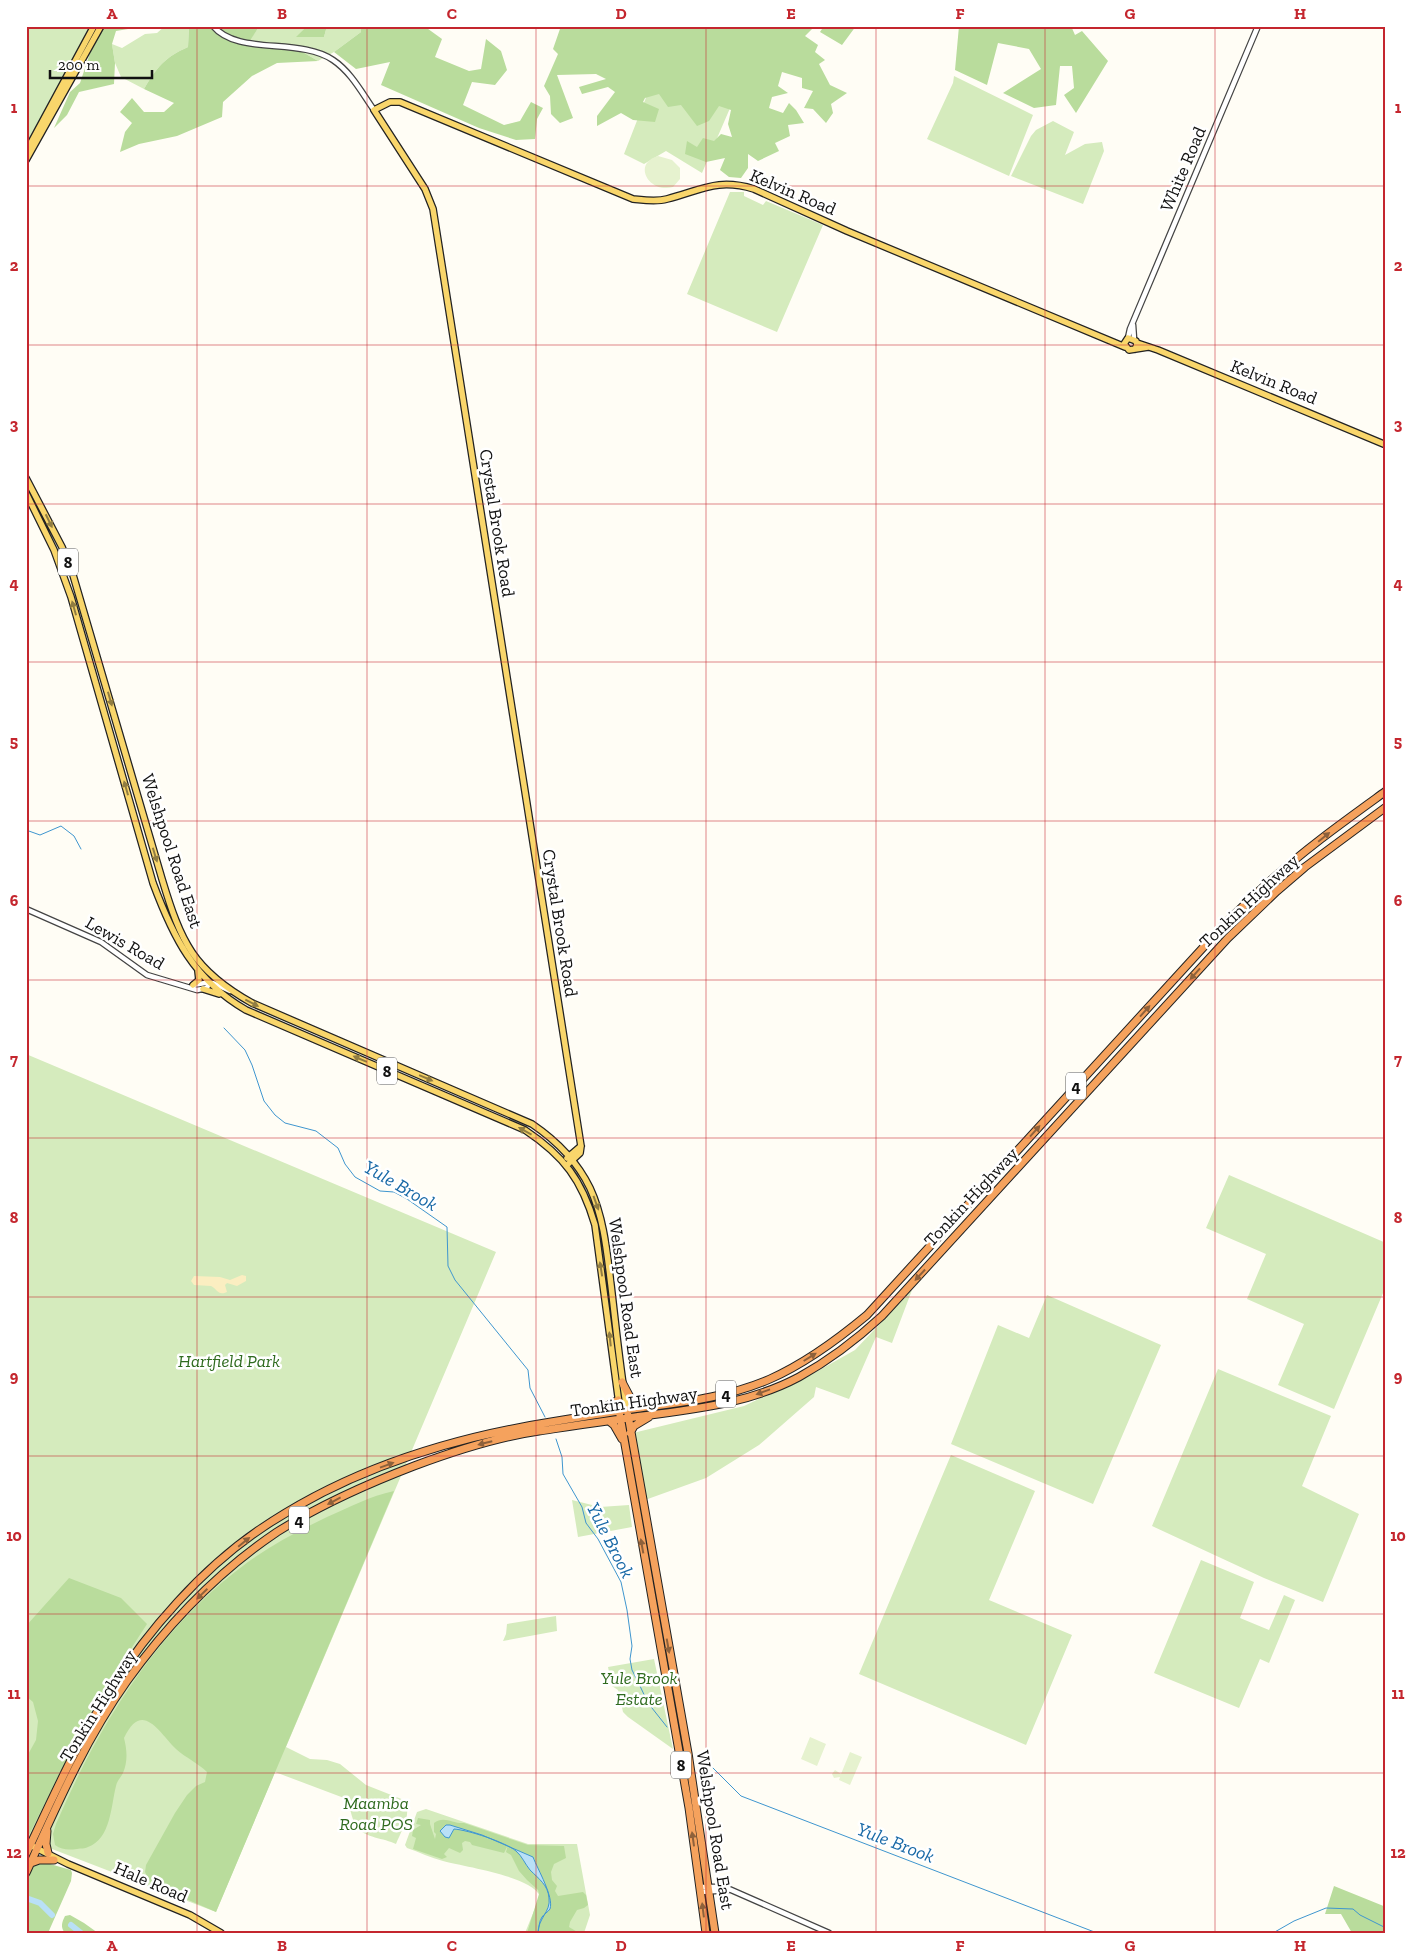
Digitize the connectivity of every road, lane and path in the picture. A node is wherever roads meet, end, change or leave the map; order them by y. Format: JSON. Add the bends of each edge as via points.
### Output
{"nodes":[{"id":1,"x":94,"y":26,"type":"edge"},
{"id":2,"x":101,"y":26,"type":"edge"},
{"id":3,"x":213,"y":26,"type":"edge"},
{"id":4,"x":1258,"y":26,"type":"edge"},
{"id":5,"x":374,"y":110,"type":"junction"},
{"id":6,"x":26,"y":152,"type":"edge"},
{"id":7,"x":26,"y":160,"type":"edge"},
{"id":8,"x":1131,"y":343,"type":"junction"},
{"id":9,"x":1386,"y":445,"type":"edge"},
{"id":10,"x":26,"y":478,"type":"edge"},
{"id":11,"x":26,"y":493,"type":"edge"},
{"id":12,"x":126,"y":756,"type":"junction"},
{"id":13,"x":118,"y":758,"type":"junction"},
{"id":14,"x":1386,"y":791,"type":"edge"},
{"id":15,"x":1386,"y":807,"type":"edge"},
{"id":16,"x":26,"y":909,"type":"edge"},
{"id":17,"x":200,"y":963,"type":"junction"},
{"id":18,"x":198,"y":971,"type":"junction"},
{"id":19,"x":209,"y":983,"type":"junction"},
{"id":20,"x":193,"y":985,"type":"junction"},
{"id":21,"x":184,"y":986,"type":"junction"},
{"id":22,"x":203,"y":990,"type":"junction"},
{"id":23,"x":230,"y":991,"type":"junction"},
{"id":24,"x":223,"y":996,"type":"junction"},
{"id":25,"x":571,"y":1158,"type":"junction"},
{"id":26,"x":565,"y":1163,"type":"junction"},
{"id":27,"x":622,"y":1382,"type":"junction"},
{"id":28,"x":618,"y":1400,"type":"junction"},
{"id":29,"x":640,"y":1408,"type":"junction"},
{"id":30,"x":623,"y":1410,"type":"junction"},
{"id":31,"x":656,"y":1414,"type":"junction"},
{"id":32,"x":582,"y":1417,"type":"junction"},
{"id":33,"x":624,"y":1419,"type":"junction"},
{"id":34,"x":609,"y":1421,"type":"junction"},
{"id":35,"x":630,"y":1433,"type":"junction"},
{"id":36,"x":627,"y":1448,"type":"junction"},
{"id":37,"x":689,"y":1808,"type":"junction"},
{"id":38,"x":697,"y":1808,"type":"junction"},
{"id":39,"x":48,"y":1824,"type":"junction"},
{"id":40,"x":30,"y":1849,"type":"edge"},
{"id":41,"x":48,"y":1853,"type":"junction"},
{"id":42,"x":54,"y":1860,"type":"junction"},
{"id":43,"x":31,"y":1863,"type":"junction"},
{"id":44,"x":66,"y":1863,"type":"junction"},
{"id":45,"x":26,"y":1873,"type":"edge"},
{"id":46,"x":705,"y":1889,"type":"junction"},
{"id":47,"x":222,"y":1933,"type":"edge"},
{"id":48,"x":706,"y":1933,"type":"edge"},
{"id":49,"x":715,"y":1933,"type":"edge"},
{"id":50,"x":829,"y":1933,"type":"edge"}],
"edges":[{"from":1,"to":6,"type":"main road"},
{"from":2,"to":7,"type":"main road"},
{"from":3,"to":5,"type":"street","name":"Crystal Brook Road","via":[[236,41],[307,49],[328,57],[351,77]]},
{"from":4,"to":8,"type":"street","name":"White Road","via":[[1133,323]]},
{"from":5,"to":8,"type":"main road","name":"Kelvin Road","via":[[390,102],[400,102],[633,199],[666,199],[717,184],[754,189],[1111,341]]},
{"from":5,"to":25,"type":"main road","name":"Crystal Brook Road","via":[[425,189],[433,209],[580,1146],[580,1153]]},
{"from":8,"to":9,"type":"main road","name":"Kelvin Road","via":[[1152,347]]},
{"from":10,"to":12,"type":"main road","name":"Welshpool Road East","number":"8","one_way":true,"via":[[73,575]]},
{"from":13,"to":11,"type":"main road","name":"Welshpool Road East","number":"8","one_way":true,"via":[[71,597],[54,550]]},
{"from":12,"to":13,"type":"main road"},
{"from":12,"to":17,"type":"main road","name":"Welshpool Road East","number":"8","one_way":true,"via":[[170,906],[183,937]]},
{"from":18,"to":13,"type":"main road","name":"Welshpool Road East","number":"8","one_way":true,"via":[[182,950],[164,914]]},
{"from":29,"to":14,"type":"highway","name":"Tonkin Highway","number":"4","one_way":true,"via":[[722,1395],[768,1380],[846,1332],[867,1314],[1221,928],[1283,870]]},
{"from":15,"to":31,"type":"highway","name":"Tonkin Highway","number":"4","one_way":true,"via":[[1298,873],[1228,938],[949,1244],[853,1343],[798,1377],[757,1394],[711,1406]]},
{"from":16,"to":21,"type":"street","name":"Lewis Road","via":[[101,942],[147,975]]},
{"from":17,"to":19,"type":"street"},
{"from":17,"to":23,"type":"main road","name":"Welshpool Road East","number":"8"},
{"from":18,"to":19,"type":"main road","name":"Welshpool Road East","number":"8"},
{"from":18,"to":20,"type":"main road","via":[[199,980]]},
{"from":19,"to":20,"type":"street","name":"Lewis Road"},
{"from":19,"to":22,"type":"street"},
{"from":19,"to":23,"type":"street","name":"Lewis Road"},
{"from":19,"to":24,"type":"main road","name":"Welshpool Road East","number":"8"},
{"from":20,"to":21,"type":"street","name":"Lewis Road"},
{"from":21,"to":22,"type":"street","name":"Lewis Road"},
{"from":22,"to":24,"type":"main road"},
{"from":23,"to":25,"type":"main road","name":"Welshpool Road East","number":"8","one_way":true,"via":[[275,1014],[532,1124]]},
{"from":26,"to":24,"type":"main road","name":"Welshpool Road East","number":"8","one_way":true,"via":[[525,1130],[269,1021]]},
{"from":25,"to":26,"type":"main road","name":"Crystal Brook Road"},
{"from":25,"to":27,"type":"main road","name":"Welshpool Road East","number":"8","one_way":true,"via":[[590,1187],[600,1214]]},
{"from":28,"to":26,"type":"main road","name":"Welshpool Road East","number":"8","one_way":true,"via":[[595,1225],[584,1193]]},
{"from":27,"to":29,"type":"highway","via":[[632,1401]]},
{"from":27,"to":30,"type":"main road","name":"Welshpool Road East","number":"8"},
{"from":28,"to":30,"type":"main road","name":"Welshpool Road East","number":"8"},
{"from":28,"to":32,"type":"highway","via":[[605,1409]]},
{"from":29,"to":30,"type":"highway","name":"Tonkin Highway","number":"4"},
{"from":30,"to":32,"type":"highway","name":"Tonkin Highway","number":"4"},
{"from":30,"to":33,"type":"highway","name":"Welshpool Road East","number":"8"},
{"from":31,"to":33,"type":"highway","name":"Tonkin Highway","number":"4"},
{"from":31,"to":35,"type":"highway","via":[[634,1426]]},
{"from":40,"to":32,"type":"highway","name":"Tonkin Highway","number":"4","one_way":true,"via":[[83,1738],[140,1648],[208,1571],[258,1530],[332,1488],[429,1450],[487,1434]]},
{"from":33,"to":34,"type":"highway","name":"Tonkin Highway","number":"4"},
{"from":33,"to":35,"type":"highway","name":"Welshpool Road East","number":"8"},
{"from":33,"to":36,"type":"highway","name":"Welshpool Road East","number":"8"},
{"from":34,"to":36,"type":"highway"},
{"from":34,"to":39,"type":"highway","name":"Tonkin Highway","number":"4","one_way":true,"via":[[537,1431],[438,1457],[357,1489],[277,1532],[229,1569],[185,1610],[127,1681],[82,1756]]},
{"from":35,"to":38,"type":"highway","name":"Welshpool Road East","number":"8","one_way":true},
{"from":37,"to":36,"type":"highway","name":"Welshpool Road East","number":"8","one_way":true},
{"from":37,"to":38,"type":"highway"},
{"from":46,"to":37,"type":"highway","name":"Welshpool Road East","number":"8","one_way":true},
{"from":38,"to":46,"type":"highway","name":"Welshpool Road East","number":"8"},
{"from":39,"to":40,"type":"highway","name":"Tonkin Highway","number":"4"},
{"from":39,"to":41,"type":"highway"},
{"from":40,"to":41,"type":"main road","name":"Hale Road"},
{"from":40,"to":42,"type":"main road","name":"Hale Road"},
{"from":40,"to":43,"type":"highway","name":"Tonkin Highway","number":"4"},
{"from":41,"to":44,"type":"main road","name":"Hale Road"},
{"from":42,"to":43,"type":"highway"},
{"from":42,"to":44,"type":"main road","name":"Hale Road"},
{"from":43,"to":45,"type":"highway","name":"Tonkin Highway","number":"4"},
{"from":44,"to":47,"type":"main road","name":"Hale Road","via":[[190,1915]]},
{"from":48,"to":46,"type":"highway","name":"Welshpool Road East","number":"8","one_way":true},
{"from":46,"to":49,"type":"highway","name":"Welshpool Road East","number":"8"},
{"from":46,"to":50,"type":"street","via":[[729,1889]]}]}
